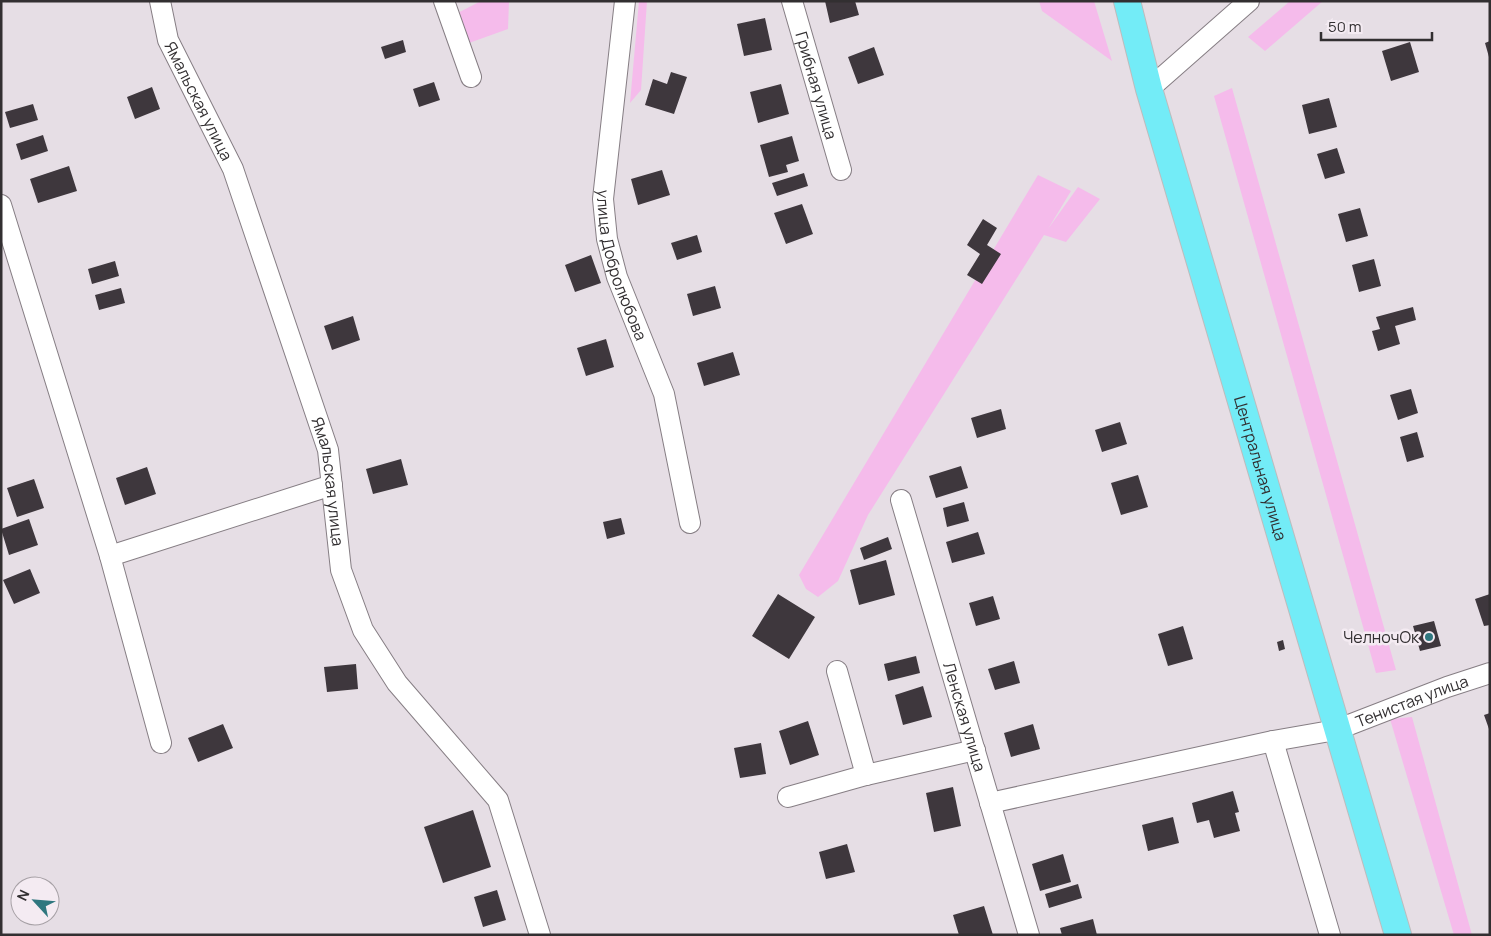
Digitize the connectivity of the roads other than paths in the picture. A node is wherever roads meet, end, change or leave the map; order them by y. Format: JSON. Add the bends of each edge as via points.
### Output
{"nodes":[{"id":1,"x":160,"y":1,"type":"edge"},
{"id":2,"x":444,"y":1,"type":"edge"},
{"id":3,"x":625,"y":1,"type":"edge"},
{"id":4,"x":792,"y":1,"type":"edge"},
{"id":5,"x":1127,"y":1,"type":"edge"},
{"id":6,"x":1249,"y":1,"type":"edge"},
{"id":7,"x":472,"y":77,"type":"dead end"},
{"id":8,"x":1149,"y":89,"type":"junction"},
{"id":9,"x":840,"y":170,"type":"dead end"},
{"id":10,"x":1,"y":205,"type":"edge"},
{"id":11,"x":332,"y":485,"type":"junction"},
{"id":12,"x":901,"y":500,"type":"dead end"},
{"id":13,"x":690,"y":523,"type":"dead end"},
{"id":14,"x":110,"y":556,"type":"junction"},
{"id":15,"x":837,"y":671,"type":"dead end"},
{"id":16,"x":1490,"y":673,"type":"edge"},
{"id":17,"x":1336,"y":730,"type":"junction"},
{"id":18,"x":1273,"y":740,"type":"junction"},
{"id":19,"x":161,"y":743,"type":"dead end"},
{"id":20,"x":975,"y":750,"type":"junction"},
{"id":21,"x":866,"y":775,"type":"junction"},
{"id":22,"x":788,"y":797,"type":"dead end"},
{"id":23,"x":990,"y":803,"type":"junction"},
{"id":24,"x":540,"y":935,"type":"edge"},
{"id":25,"x":1029,"y":935,"type":"edge"},
{"id":26,"x":1330,"y":935,"type":"edge"},
{"id":27,"x":1398,"y":935,"type":"edge"}],
"edges":[{"from":1,"to":11,"type":"street","name":"Ямальская улица","via":[[168,40],[234,169],[328,450]]},
{"from":2,"to":7,"type":"street"},
{"from":3,"to":13,"type":"street","name":"улица Добролюбова","via":[[603,199],[607,239],[617,277],[664,394]]},
{"from":4,"to":9,"type":"street","name":"Грибная улица"},
{"from":5,"to":8,"type":"main road","name":"Центральная улица"},
{"from":6,"to":8,"type":"street"},
{"from":8,"to":17,"type":"main road","name":"Центральная улица"},
{"from":10,"to":14,"type":"street"},
{"from":11,"to":14,"type":"street"},
{"from":11,"to":24,"type":"street","name":"Ямальская улица","via":[[341,570],[363,630],[397,683],[498,800]]},
{"from":12,"to":20,"type":"street","name":"Ленская улица"},
{"from":14,"to":19,"type":"street"},
{"from":15,"to":21,"type":"street"},
{"from":16,"to":17,"type":"street","name":"Тенистая улица"},
{"from":17,"to":18,"type":"street","name":"Тенистая улица"},
{"from":17,"to":27,"type":"main road","name":"Центральная улица"},
{"from":18,"to":23,"type":"street","name":"Тенистая улица"},
{"from":18,"to":26,"type":"street"},
{"from":20,"to":21,"type":"street"},
{"from":20,"to":23,"type":"street","name":"Ленская улица"},
{"from":21,"to":22,"type":"street"},
{"from":23,"to":25,"type":"street","name":"Ленская улица"}]}
